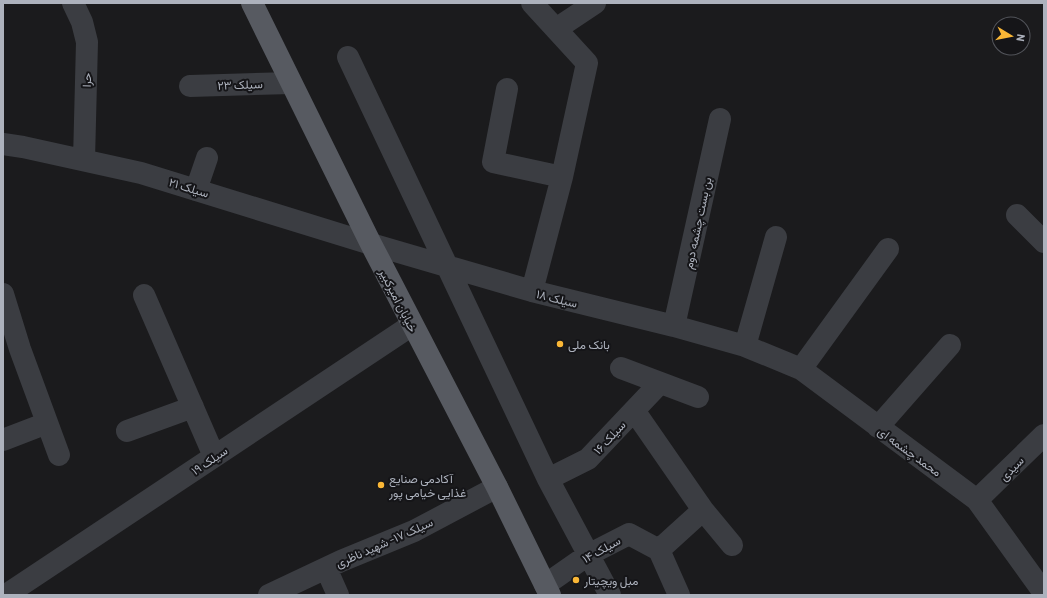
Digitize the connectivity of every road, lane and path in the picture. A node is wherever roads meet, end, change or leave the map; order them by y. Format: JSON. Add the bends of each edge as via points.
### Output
{"nodes":[{"id":1,"x":73,"y":3,"type":"edge"},
{"id":2,"x":252,"y":3,"type":"edge"},
{"id":3,"x":532,"y":3,"type":"edge"},
{"id":4,"x":595,"y":3,"type":"edge"},
{"id":5,"x":556,"y":29,"type":"junction"},
{"id":6,"x":348,"y":57,"type":"dead end"},
{"id":7,"x":291,"y":83,"type":"junction"},
{"id":8,"x":190,"y":86,"type":"dead end"},
{"id":9,"x":507,"y":89,"type":"dead end"},
{"id":10,"x":720,"y":119,"type":"dead end"},
{"id":11,"x":3,"y":144,"type":"edge"},
{"id":12,"x":207,"y":158,"type":"dead end"},
{"id":13,"x":84,"y":160,"type":"junction"},
{"id":14,"x":562,"y":177,"type":"junction"},
{"id":15,"x":196,"y":190,"type":"junction"},
{"id":16,"x":1017,"y":215,"type":"dead end"},
{"id":17,"x":776,"y":237,"type":"dead end"},
{"id":18,"x":1044,"y":242,"type":"edge"},
{"id":19,"x":371,"y":244,"type":"junction"},
{"id":20,"x":888,"y":248,"type":"dead end"},
{"id":21,"x":449,"y":267,"type":"junction"},
{"id":22,"x":532,"y":291,"type":"junction"},
{"id":23,"x":3,"y":294,"type":"edge"},
{"id":24,"x":144,"y":295,"type":"dead end"},
{"id":25,"x":412,"y":325,"type":"junction"},
{"id":26,"x":674,"y":326,"type":"junction"},
{"id":27,"x":745,"y":346,"type":"junction"},
{"id":28,"x":950,"y":346,"type":"dead end"},
{"id":29,"x":621,"y":368,"type":"dead end"},
{"id":30,"x":801,"y":369,"type":"junction"},
{"id":31,"x":660,"y":383,"type":"junction"},
{"id":32,"x":698,"y":397,"type":"dead end"},
{"id":33,"x":193,"y":406,"type":"junction"},
{"id":34,"x":640,"y":419,"type":"dead end"},
{"id":35,"x":47,"y":423,"type":"junction"},
{"id":36,"x":878,"y":427,"type":"junction"},
{"id":37,"x":127,"y":431,"type":"dead end"},
{"id":38,"x":1044,"y":435,"type":"edge"},
{"id":39,"x":3,"y":440,"type":"edge"},
{"id":40,"x":59,"y":455,"type":"dead end"},
{"id":41,"x":214,"y":456,"type":"junction"},
{"id":42,"x":548,"y":479,"type":"junction"},
{"id":43,"x":497,"y":487,"type":"junction"},
{"id":44,"x":977,"y":500,"type":"junction"},
{"id":45,"x":703,"y":510,"type":"junction"},
{"id":46,"x":732,"y":545,"type":"dead end"},
{"id":47,"x":659,"y":550,"type":"junction"},
{"id":48,"x":588,"y":555,"type":"junction"},
{"id":49,"x":326,"y":568,"type":"junction"},
{"id":50,"x":548,"y":590,"type":"edge"},
{"id":51,"x":1044,"y":593,"type":"edge"},
{"id":52,"x":6,"y":595,"type":"edge"},
{"id":53,"x":269,"y":595,"type":"edge"},
{"id":54,"x":338,"y":595,"type":"edge"},
{"id":55,"x":610,"y":595,"type":"edge"},
{"id":56,"x":679,"y":595,"type":"edge"}],
"edges":[{"from":1,"to":13,"type":"street","name":"حرا","via":[[82,22],[87,42]]},
{"from":2,"to":7,"type":"main road","name":"خیابان امیرکبیر"},
{"from":3,"to":5,"type":"street"},
{"from":4,"to":5,"type":"street"},
{"from":5,"to":14,"type":"street","via":[[587,63]]},
{"from":6,"to":21,"type":"street"},
{"from":7,"to":8,"type":"street","name":"سیلک ۲۳"},
{"from":7,"to":19,"type":"main road","name":"خیابان امیرکبیر"},
{"from":9,"to":14,"type":"street","via":[[493,162]]},
{"from":10,"to":26,"type":"street","name":"بن بست چشمه دوم"},
{"from":11,"to":13,"type":"street","name":"سیلک ۲۱"},
{"from":12,"to":15,"type":"street"},
{"from":13,"to":15,"type":"street","name":"سیلک ۲۱","via":[[141,173]]},
{"from":14,"to":22,"type":"street"},
{"from":15,"to":19,"type":"street","name":"سیلک ۲۱"},
{"from":16,"to":18,"type":"street"},
{"from":17,"to":27,"type":"street"},
{"from":19,"to":21,"type":"street","name":"سیلک ۱۸"},
{"from":19,"to":25,"type":"main road","name":"خیابان امیرکبیر"},
{"from":20,"to":30,"type":"street"},
{"from":21,"to":22,"type":"street","name":"سیلک ۱۸"},
{"from":21,"to":42,"type":"street"},
{"from":22,"to":26,"type":"street","name":"سیلک ۱۸"},
{"from":23,"to":35,"type":"street"},
{"from":24,"to":33,"type":"street"},
{"from":25,"to":41,"type":"street","name":"سیلک ۱۹"},
{"from":25,"to":43,"type":"main road","name":"خیابان امیرکبیر"},
{"from":26,"to":27,"type":"street","name":"سیلک ۱۸"},
{"from":27,"to":30,"type":"street","name":"محمد چشمه ای"},
{"from":28,"to":36,"type":"street"},
{"from":29,"to":31,"type":"street"},
{"from":30,"to":36,"type":"street","name":"محمد چشمه ای"},
{"from":31,"to":32,"type":"street"},
{"from":31,"to":42,"type":"street","name":"سیلک ۱۶","via":[[588,460]]},
{"from":33,"to":37,"type":"street"},
{"from":33,"to":41,"type":"street"},
{"from":34,"to":45,"type":"street"},
{"from":35,"to":39,"type":"street"},
{"from":35,"to":40,"type":"street"},
{"from":36,"to":44,"type":"street","name":"محمد چشمه ای"},
{"from":38,"to":44,"type":"street","name":"سیدی"},
{"from":41,"to":52,"type":"street","name":"سیلک ۱۹"},
{"from":42,"to":48,"type":"street"},
{"from":43,"to":49,"type":"street","name":"سیلک ۱۷- شهید ناظری","via":[[414,531]]},
{"from":43,"to":50,"type":"main road","name":"خیابان امیرکبیر"},
{"from":44,"to":51,"type":"street","name":"محمد چشمه ای"},
{"from":45,"to":46,"type":"street"},
{"from":45,"to":47,"type":"street"},
{"from":47,"to":48,"type":"street","name":"سیلک ۱۴","via":[[629,534]]},
{"from":47,"to":56,"type":"street"},
{"from":48,"to":50,"type":"street","name":"سیلک ۱۴"},
{"from":48,"to":55,"type":"street"},
{"from":49,"to":53,"type":"street","name":"سیلک ۱۷- شهید ناظری"},
{"from":49,"to":54,"type":"street"}]}
